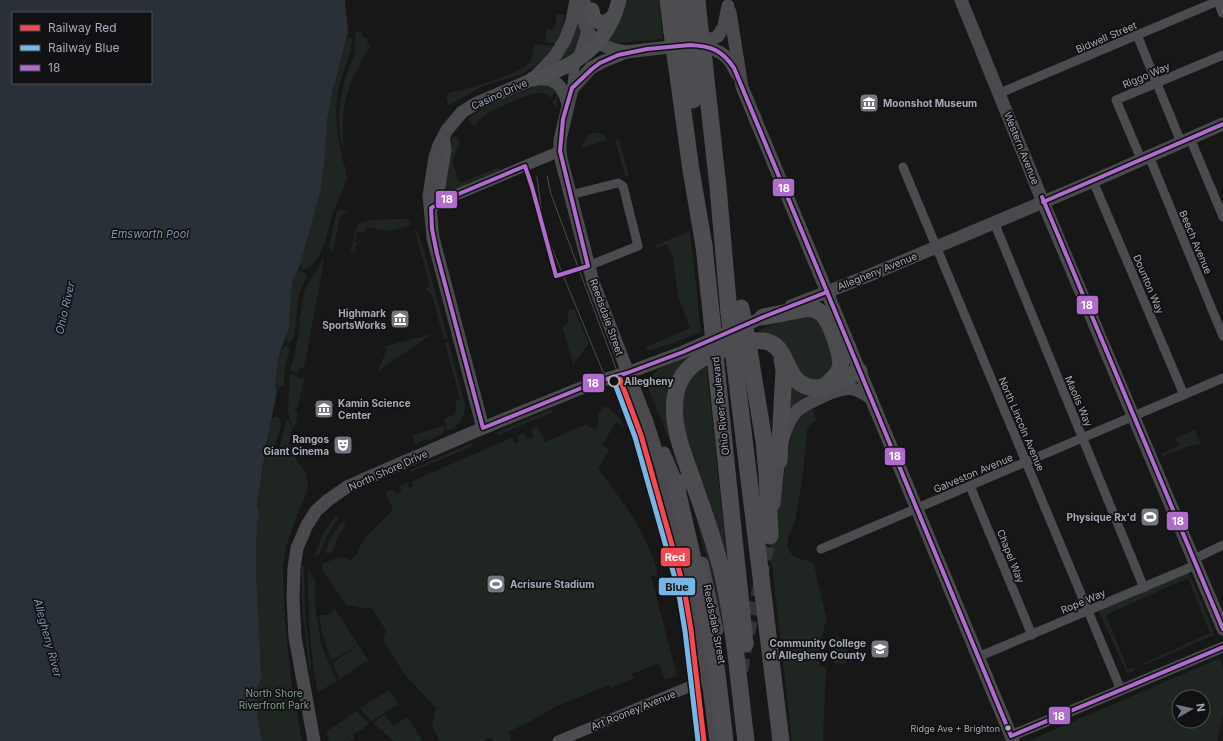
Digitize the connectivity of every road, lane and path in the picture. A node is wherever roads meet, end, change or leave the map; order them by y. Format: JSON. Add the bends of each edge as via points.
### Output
{"nodes":[{"id":1,"x":619,"y":0,"type":"edge"},
{"id":2,"x":668,"y":0,"type":"edge"},
{"id":3,"x":681,"y":0,"type":"edge"},
{"id":4,"x":697,"y":0,"type":"edge"},
{"id":5,"x":700,"y":0,"type":"edge"},
{"id":6,"x":961,"y":0,"type":"edge"},
{"id":7,"x":1219,"y":0,"type":"edge"},
{"id":8,"x":590,"y":3,"type":"edge"},
{"id":9,"x":728,"y":3,"type":"edge"},
{"id":10,"x":575,"y":6,"type":"edge"},
{"id":11,"x":1223,"y":12,"type":"edge"},
{"id":12,"x":613,"y":17,"type":"junction"},
{"id":13,"x":587,"y":29,"type":"junction"},
{"id":14,"x":688,"y":34,"type":"junction"},
{"id":15,"x":1137,"y":35,"type":"junction"},
{"id":16,"x":597,"y":42,"type":"junction"},
{"id":17,"x":626,"y":52,"type":"junction"},
{"id":18,"x":1223,"y":55,"type":"edge"},
{"id":19,"x":578,"y":60,"type":"junction"},
{"id":20,"x":533,"y":79,"type":"junction"},
{"id":21,"x":1156,"y":83,"type":"junction"},
{"id":22,"x":742,"y":87,"type":"junction"},
{"id":23,"x":572,"y":88,"type":"junction"},
{"id":24,"x":1000,"y":93,"type":"junction"},
{"id":25,"x":568,"y":104,"type":"junction"},
{"id":26,"x":1223,"y":124,"type":"edge"},
{"id":27,"x":1186,"y":140,"type":"junction"},
{"id":28,"x":560,"y":151,"type":"junction"},
{"id":29,"x":1145,"y":158,"type":"junction"},
{"id":30,"x":903,"y":167,"type":"dead end"},
{"id":31,"x":1093,"y":181,"type":"junction"},
{"id":32,"x":570,"y":195,"type":"junction"},
{"id":33,"x":1044,"y":202,"type":"junction"},
{"id":34,"x":431,"y":208,"type":"junction"},
{"id":35,"x":1223,"y":217,"type":"edge"},
{"id":36,"x":994,"y":222,"type":"junction"},
{"id":37,"x":936,"y":247,"type":"junction"},
{"id":38,"x":588,"y":266,"type":"junction"},
{"id":39,"x":827,"y":292,"type":"junction"},
{"id":40,"x":763,"y":317,"type":"junction"},
{"id":41,"x":1223,"y":336,"type":"edge"},
{"id":42,"x":779,"y":349,"type":"junction"},
{"id":43,"x":742,"y":353,"type":"junction"},
{"id":44,"x":860,"y":371,"type":"junction"},
{"id":45,"x":627,"y":373,"type":"junction"},
{"id":46,"x":1223,"y":378,"type":"edge"},
{"id":47,"x":824,"y":386,"type":"junction"},
{"id":48,"x":1184,"y":395,"type":"junction"},
{"id":49,"x":871,"y":398,"type":"junction"},
{"id":50,"x":1134,"y":416,"type":"junction"},
{"id":51,"x":647,"y":422,"type":"junction"},
{"id":52,"x":483,"y":428,"type":"junction"},
{"id":53,"x":1083,"y":438,"type":"junction"},
{"id":54,"x":779,"y":461,"type":"junction"},
{"id":55,"x":1026,"y":462,"type":"junction"},
{"id":56,"x":677,"y":482,"type":"junction"},
{"id":57,"x":970,"y":486,"type":"junction"},
{"id":58,"x":917,"y":509,"type":"junction"},
{"id":59,"x":770,"y":536,"type":"joint"},
{"id":60,"x":1223,"y":545,"type":"edge"},
{"id":61,"x":821,"y":549,"type":"dead end"},
{"id":62,"x":1195,"y":562,"type":"junction"},
{"id":63,"x":1144,"y":588,"type":"junction"},
{"id":64,"x":1088,"y":611,"type":"junction"},
{"id":65,"x":1223,"y":628,"type":"edge"},
{"id":66,"x":1032,"y":634,"type":"junction"},
{"id":67,"x":1223,"y":647,"type":"edge"},
{"id":68,"x":978,"y":657,"type":"junction"},
{"id":69,"x":713,"y":684,"type":"junction"},
{"id":70,"x":1121,"y":690,"type":"junction"},
{"id":71,"x":740,"y":713,"type":"dead end"},
{"id":72,"x":780,"y":738,"type":"edge"},
{"id":73,"x":1012,"y":739,"type":"edge"},
{"id":74,"x":314,"y":741,"type":"edge"},
{"id":75,"x":558,"y":741,"type":"edge"},
{"id":76,"x":716,"y":741,"type":"edge"},
{"id":77,"x":725,"y":741,"type":"edge"},
{"id":78,"x":733,"y":741,"type":"edge"},
{"id":79,"x":740,"y":741,"type":"edge"},
{"id":80,"x":746,"y":741,"type":"edge"},
{"id":81,"x":756,"y":741,"type":"edge"}],
"edges":[{"from":1,"to":12,"type":"highway"},
{"from":2,"to":14,"type":"highway"},
{"from":3,"to":14,"type":"highway"},
{"from":4,"to":14,"type":"highway"},
{"from":5,"to":14,"type":"highway"},
{"from":6,"to":24,"type":"main road","name":"Western Avenue"},
{"from":7,"to":11,"type":"street"},
{"from":7,"to":15,"type":"street","name":"Bidwell Street"},
{"from":8,"to":12,"type":"highway","via":[[593,17],[598,22],[605,23]]},
{"from":8,"to":13,"type":"main road","via":[[584,19]]},
{"from":9,"to":14,"type":"main road","via":[[722,32],[714,38]]},
{"from":9,"to":22,"type":"main road"},
{"from":10,"to":20,"type":"main road","name":"Casino Drive","via":[[566,40]]},
{"from":12,"to":16,"type":"highway"},
{"from":13,"to":16,"type":"main road"},
{"from":13,"to":19,"type":"street","name":"Reedsdale Street"},
{"from":14,"to":17,"type":"main road"},
{"from":14,"to":22,"type":"main road","via":[[727,57]]},
{"from":14,"to":43,"type":"highway","bridge":true,"via":[[704,61],[718,187]]},
{"from":14,"to":81,"type":"highway","name":"Ohio River Boulevard","bridge":true,"via":[[704,246]]},
{"from":15,"to":21,"type":"street"},
{"from":15,"to":24,"type":"street","name":"Bidwell Street"},
{"from":16,"to":17,"type":"main road","via":[[608,48]]},
{"from":16,"to":19,"type":"highway"},
{"from":17,"to":23,"type":"main road","via":[[592,68]]},
{"from":18,"to":21,"type":"street","name":"Riggo Way"},
{"from":19,"to":20,"type":"highway","via":[[553,73]]},
{"from":19,"to":23,"type":"street","name":"Reedsdale Street"},
{"from":20,"to":25,"type":"main road","via":[[548,79],[557,83]]},
{"from":20,"to":34,"type":"main road","name":"Casino Drive","via":[[462,112],[439,145],[432,169],[429,196]]},
{"from":21,"to":27,"type":"street"},
{"from":21,"to":29,"type":"street","name":"Riggo Way","via":[[1116,100]]},
{"from":22,"to":39,"type":"main road"},
{"from":23,"to":25,"type":"main road","name":"Reedsdale Street"},
{"from":24,"to":33,"type":"main road","name":"Western Avenue"},
{"from":25,"to":28,"type":"main road","name":"Reedsdale Street"},
{"from":26,"to":27,"type":"main road","name":"Allegheny Avenue"},
{"from":27,"to":29,"type":"main road","name":"Allegheny Avenue"},
{"from":27,"to":35,"type":"street"},
{"from":28,"to":32,"type":"main road","name":"Reedsdale Street"},
{"from":28,"to":34,"type":"street"},
{"from":29,"to":31,"type":"main road","name":"Allegheny Avenue"},
{"from":29,"to":41,"type":"street","name":"Beech Avenue"},
{"from":30,"to":37,"type":"street","name":"North Lincoln Avenue"},
{"from":31,"to":33,"type":"main road","name":"Allegheny Avenue"},
{"from":31,"to":48,"type":"street","name":"Dounton Way"},
{"from":32,"to":38,"type":"main road","name":"Reedsdale Street"},
{"from":32,"to":38,"type":"street","via":[[614,184],[623,186],[638,246]]},
{"from":33,"to":36,"type":"main road","name":"Allegheny Avenue"},
{"from":33,"to":50,"type":"main road","name":"Western Avenue"},
{"from":34,"to":52,"type":"main road","name":"Casino Drive","via":[[434,243]]},
{"from":36,"to":37,"type":"main road","name":"Allegheny Avenue"},
{"from":36,"to":53,"type":"street","name":"Maolis Way"},
{"from":37,"to":39,"type":"main road","name":"Allegheny Avenue"},
{"from":37,"to":55,"type":"street","name":"North Lincoln Avenue"},
{"from":38,"to":45,"type":"main road","name":"Reedsdale Street"},
{"from":39,"to":40,"type":"main road","name":"Allegheny Avenue"},
{"from":39,"to":44,"type":"main road"},
{"from":40,"to":45,"type":"main road","name":"Allegheny Avenue"},
{"from":40,"to":47,"type":"highway","via":[[809,308],[822,314],[842,362],[834,377]]},
{"from":42,"to":47,"type":"highway","via":[[796,380],[805,386]]},
{"from":42,"to":54,"type":"highway","via":[[784,370]]},
{"from":42,"to":80,"type":"highway","via":[[764,340],[754,340],[704,356],[684,374],[676,392],[675,403],[677,432],[722,576],[735,645]]},
{"from":43,"to":59,"type":"highway","via":[[760,408]]},
{"from":43,"to":72,"type":"highway","name":"Ohio River Boulevard"},
{"from":44,"to":47,"type":"highway"},
{"from":44,"to":49,"type":"main road"},
{"from":45,"to":51,"type":"main road","name":"Reedsdale Street"},
{"from":45,"to":52,"type":"main road","name":"Allegheny Avenue","via":[[596,382]]},
{"from":46,"to":48,"type":"street","name":"Galveston Avenue"},
{"from":48,"to":50,"type":"street","name":"Galveston Avenue"},
{"from":49,"to":54,"type":"main road","via":[[858,390],[847,388],[802,407],[787,427]]},
{"from":49,"to":58,"type":"main road"},
{"from":50,"to":53,"type":"street","name":"Galveston Avenue"},
{"from":50,"to":62,"type":"main road","name":"Western Avenue"},
{"from":51,"to":56,"type":"main road","name":"Reedsdale Street"},
{"from":51,"to":69,"type":"main road","name":"Reedsdale Street","via":[[677,528]]},
{"from":52,"to":74,"type":"main road","name":"North Shore Drive","via":[[347,487],[328,500],[307,525],[297,548],[293,599],[295,637]]},
{"from":53,"to":55,"type":"street","name":"Galveston Avenue"},
{"from":53,"to":63,"type":"street","name":"Maolis Way"},
{"from":54,"to":59,"type":"main road"},
{"from":55,"to":57,"type":"street","name":"Galveston Avenue"},
{"from":55,"to":64,"type":"street","name":"North Lincoln Avenue"},
{"from":56,"to":69,"type":"highway","via":[[709,629]]},
{"from":56,"to":78,"type":"main road","name":"Reedsdale Street","via":[[714,613]]},
{"from":57,"to":58,"type":"street","name":"Galveston Avenue"},
{"from":57,"to":66,"type":"street","name":"Chapel Way"},
{"from":58,"to":61,"type":"street","name":"Galveston Avenue"},
{"from":58,"to":68,"type":"main road"},
{"from":60,"to":62,"type":"street","name":"Rope Way"},
{"from":62,"to":63,"type":"street","name":"Rope Way"},
{"from":62,"to":65,"type":"main road","name":"Western Avenue"},
{"from":63,"to":64,"type":"street","name":"Rope Way"},
{"from":64,"to":66,"type":"street","name":"Rope Way"},
{"from":64,"to":70,"type":"street","name":"North Lincoln Avenue"},
{"from":66,"to":68,"type":"street","name":"Rope Way"},
{"from":67,"to":70,"type":"street"},
{"from":68,"to":73,"type":"main road"},
{"from":69,"to":75,"type":"street","name":"Art Rooney Avenue"},
{"from":69,"to":76,"type":"main road","name":"Reedsdale Street"},
{"from":69,"to":77,"type":"highway"},
{"from":70,"to":73,"type":"street"},
{"from":71,"to":79,"type":"main road"}]}
